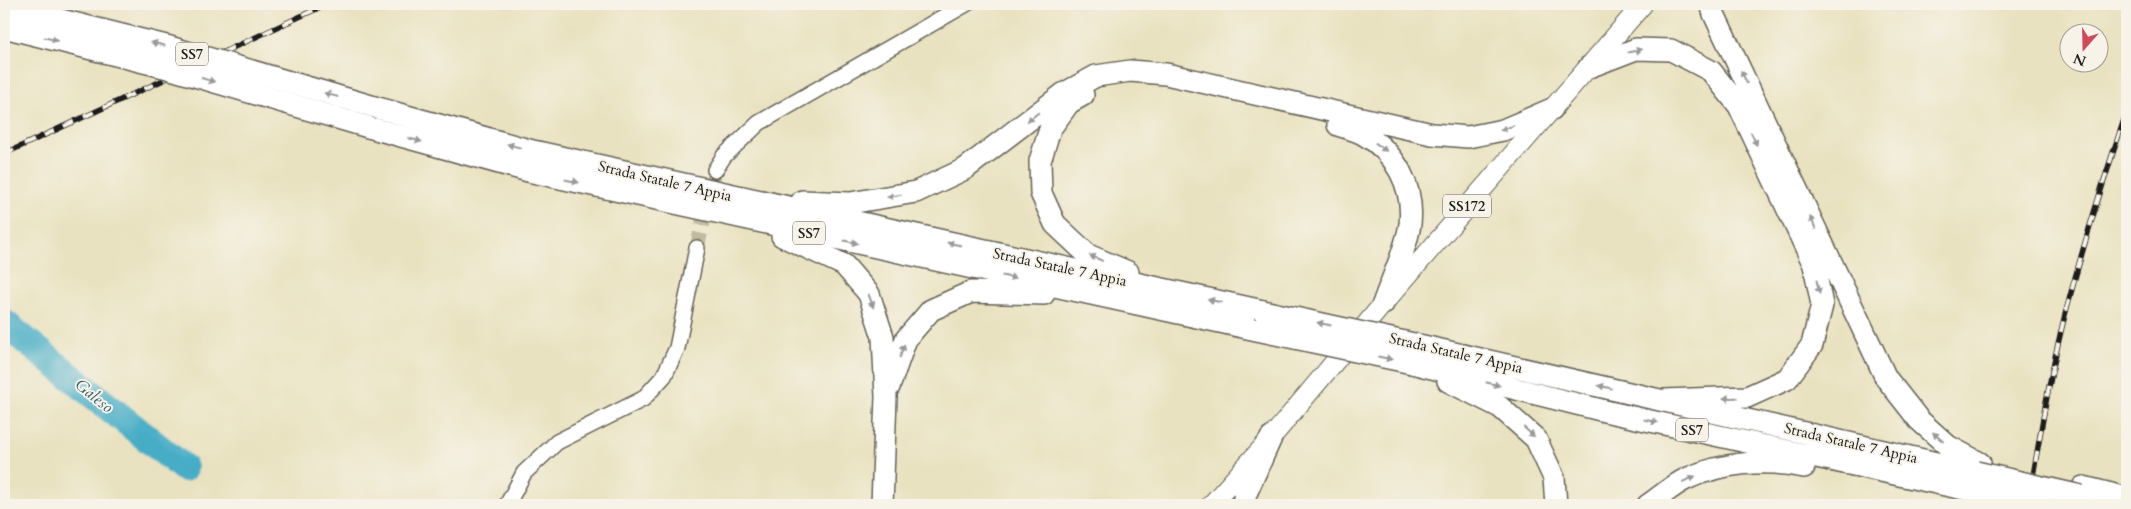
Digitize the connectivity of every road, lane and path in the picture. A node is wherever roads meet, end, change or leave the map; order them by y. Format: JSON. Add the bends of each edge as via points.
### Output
{"nodes":[{"id":1,"x":966,"y":4,"type":"edge"},
{"id":2,"x":1643,"y":4,"type":"edge"},
{"id":3,"x":1711,"y":4,"type":"edge"},
{"id":4,"x":4,"y":6,"type":"edge"},
{"id":5,"x":4,"y":27,"type":"edge"},
{"id":6,"x":1589,"y":67,"type":"junction"},
{"id":7,"x":1552,"y":109,"type":"junction"},
{"id":8,"x":715,"y":170,"type":"tunnel mouth"},
{"id":9,"x":747,"y":209,"type":"junction"},
{"id":10,"x":697,"y":248,"type":"tunnel mouth"},
{"id":11,"x":1172,"y":291,"type":"junction"},
{"id":12,"x":1097,"y":296,"type":"junction"},
{"id":13,"x":1383,"y":304,"type":"junction"},
{"id":14,"x":1257,"y":320,"type":"junction"},
{"id":15,"x":1417,"y":355,"type":"junction"},
{"id":16,"x":886,"y":397,"type":"junction"},
{"id":17,"x":1664,"y":400,"type":"junction"},
{"id":18,"x":1271,"y":438,"type":"junction"},
{"id":19,"x":1976,"y":475,"type":"junction"},
{"id":20,"x":1947,"y":485,"type":"junction"},
{"id":21,"x":2082,"y":491,"type":"junction"},
{"id":22,"x":2127,"y":498,"type":"edge"},
{"id":23,"x":507,"y":505,"type":"edge"},
{"id":24,"x":882,"y":505,"type":"edge"},
{"id":25,"x":1211,"y":505,"type":"edge"},
{"id":26,"x":1242,"y":505,"type":"edge"},
{"id":27,"x":1556,"y":505,"type":"edge"},
{"id":28,"x":1648,"y":505,"type":"edge"},
{"id":29,"x":2041,"y":505,"type":"edge"},
{"id":30,"x":2123,"y":505,"type":"edge"}],
"edges":[{"from":1,"to":8,"type":"street","via":[[759,123],[724,156]]},
{"from":2,"to":6,"type":"main road","number":"SS172"},
{"from":19,"to":3,"type":"highway","one_way":true,"via":[[1919,420],[1886,378]]},
{"from":9,"to":4,"type":"highway","name":"Strada Statale 7 Appia","number":"SS7","one_way":true,"bridge":true,"via":[[533,152],[170,47]]},
{"from":5,"to":9,"type":"highway","name":"Strada Statale 7 Appia","number":"SS7","one_way":true,"bridge":true,"via":[[164,67],[528,171]]},
{"from":6,"to":7,"type":"main road","number":"SS172"},
{"from":6,"to":17,"type":"highway","one_way":true,"via":[[1636,49],[1671,50],[1711,71],[1739,106],[1814,265],[1822,305],[1812,345],[1787,379],[1747,397]]},
{"from":7,"to":9,"type":"highway","one_way":true,"via":[[1503,130],[1468,137],[1432,134],[1166,74],[1130,71],[1096,76],[1063,94],[965,169],[916,192],[850,203]]},
{"from":7,"to":13,"type":"main road","number":"SS172"},
{"from":11,"to":9,"type":"highway","name":"Strada Statale 7 Appia","number":"SS7","one_way":true},
{"from":9,"to":12,"type":"highway","name":"Strada Statale 7 Appia","number":"SS7","one_way":true},
{"from":9,"to":16,"type":"highway","one_way":true,"via":[[844,265],[869,294],[883,337]]},
{"from":10,"to":23,"type":"street","via":[[676,348],[664,376],[643,399],[557,442],[524,473]]},
{"from":11,"to":13,"type":"highway","one_way":true,"via":[[1088,254],[1055,224],[1041,193],[1040,161],[1050,129],[1069,103],[1100,86],[1130,80],[1165,84],[1333,123],[1363,134],[1388,152],[1402,174],[1411,199],[1410,225]]},
{"from":14,"to":11,"type":"highway","name":"Strada Statale 7 Appia","number":"SS7","one_way":true},
{"from":12,"to":14,"type":"highway","name":"Strada Statale 7 Appia","number":"SS7"},
{"from":16,"to":12,"type":"highway","one_way":true,"via":[[906,339],[931,310],[971,292]]},
{"from":13,"to":18,"type":"main road","number":"SS172"},
{"from":14,"to":15,"type":"highway","name":"Strada Statale 7 Appia","number":"SS7","bridge":true},
{"from":17,"to":15,"type":"highway","name":"Strada Statale 7 Appia","number":"SS7","one_way":true},
{"from":15,"to":20,"type":"highway","name":"Strada Statale 7 Appia","number":"SS7","one_way":true,"via":[[1609,412]]},
{"from":15,"to":27,"type":"highway","one_way":true,"via":[[1500,407],[1536,438],[1554,478]]},
{"from":16,"to":24,"type":"highway"},
{"from":17,"to":19,"type":"highway","name":"Strada Statale 7 Appia","number":"SS7"},
{"from":18,"to":25,"type":"main road","number":"SS172"},
{"from":18,"to":26,"type":"highway"},
{"from":19,"to":20,"type":"highway","name":"Strada Statale 7 Appia","number":"SS7"},
{"from":19,"to":21,"type":"highway","name":"Strada Statale 7 Appia","number":"SS7","bridge":true},
{"from":19,"to":29,"type":"highway","name":"Strada Statale 7 Appia","number":"SS7","bridge":true},
{"from":28,"to":20,"type":"highway","one_way":true,"via":[[1686,479],[1732,464],[1786,463],[1871,480]]},
{"from":21,"to":22,"type":"highway"},
{"from":21,"to":30,"type":"highway","name":"Strada Statale 7 Appia","number":"SS7"}]}
